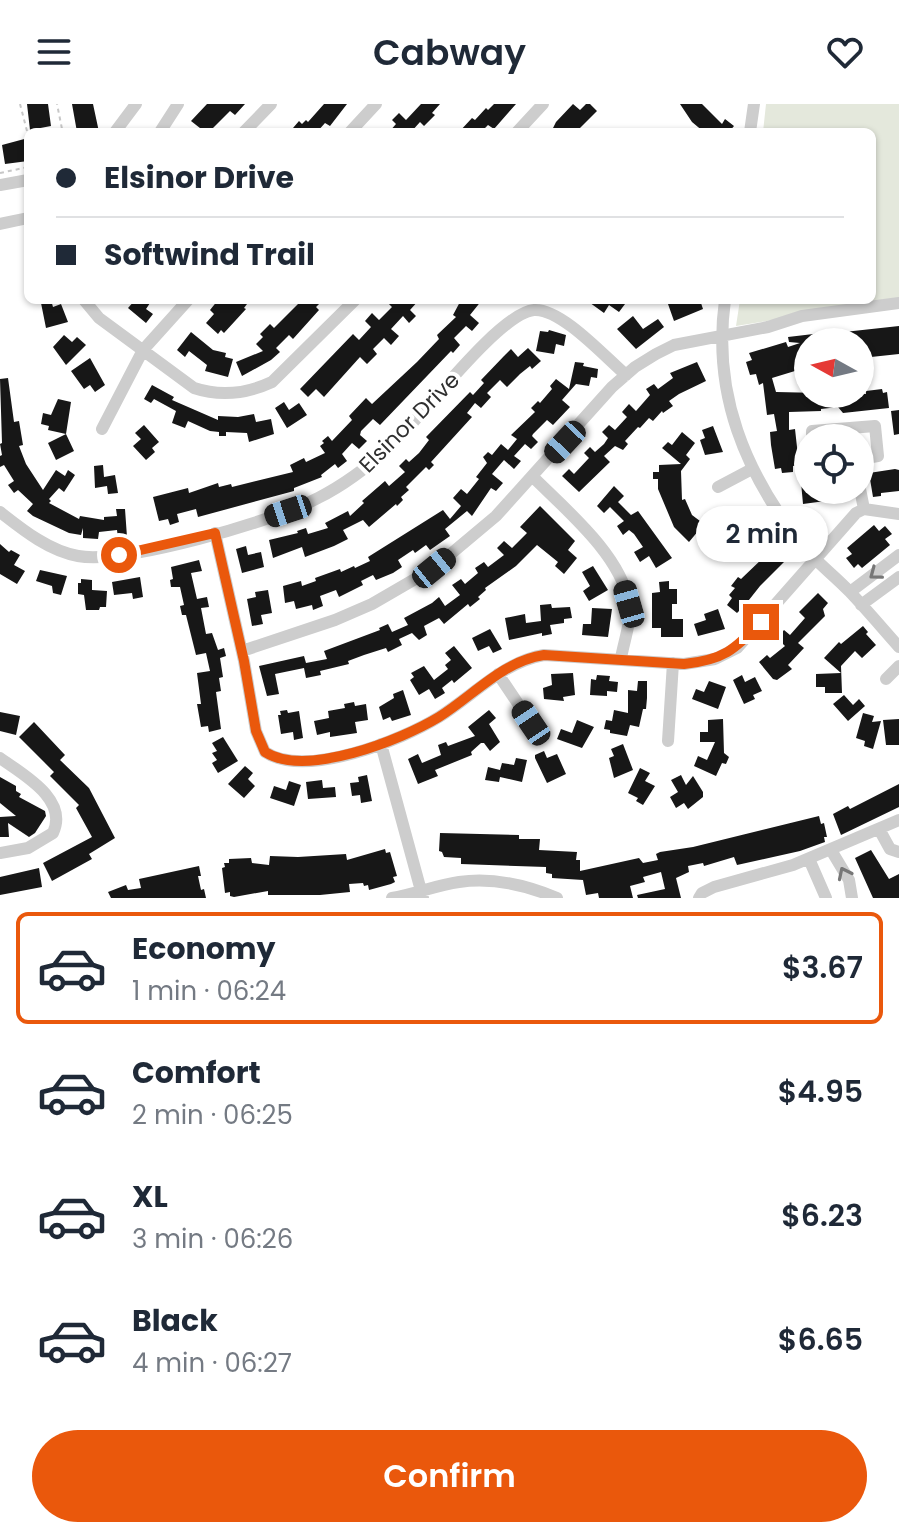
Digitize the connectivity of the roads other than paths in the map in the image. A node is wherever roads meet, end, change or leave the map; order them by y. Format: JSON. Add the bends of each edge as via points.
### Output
{"nodes":[{"id":1,"x":136,"y":104,"type":"edge"},
{"id":2,"x":178,"y":104,"type":"edge"},
{"id":3,"x":271,"y":104,"type":"edge"},
{"id":4,"x":376,"y":104,"type":"edge"},
{"id":5,"x":543,"y":104,"type":"edge"},
{"id":6,"x":754,"y":104,"type":"edge"},
{"id":7,"x":118,"y":128,"type":"edge"},
{"id":8,"x":163,"y":128,"type":"edge"},
{"id":9,"x":248,"y":128,"type":"edge"},
{"id":10,"x":354,"y":128,"type":"edge"},
{"id":11,"x":521,"y":128,"type":"edge"},
{"id":12,"x":751,"y":128,"type":"edge"},
{"id":13,"x":0,"y":177,"type":"edge"},
{"id":14,"x":24,"y":180,"type":"edge"},
{"id":15,"x":24,"y":219,"type":"edge"},
{"id":16,"x":0,"y":224,"type":"edge"},
{"id":17,"x":899,"y":303,"type":"edge"},
{"id":18,"x":87,"y":304,"type":"edge"},
{"id":19,"x":184,"y":304,"type":"edge"},
{"id":20,"x":351,"y":304,"type":"edge"},
{"id":21,"x":725,"y":304,"type":"edge"},
{"id":22,"x":535,"y":305,"type":"edge"},
{"id":23,"x":723,"y":336,"type":"junction"},
{"id":24,"x":143,"y":350,"type":"junction"},
{"id":25,"x":626,"y":375,"type":"junction"},
{"id":26,"x":874,"y":426,"type":"edge"},
{"id":27,"x":102,"y":429,"type":"dead end"},
{"id":28,"x":874,"y":457,"type":"edge"},
{"id":29,"x":752,"y":469,"type":"junction"},
{"id":30,"x":532,"y":476,"type":"junction"},
{"id":31,"x":718,"y":487,"type":"dead end"},
{"id":32,"x":863,"y":504,"type":"edge"},
{"id":33,"x":864,"y":509,"type":"junction"},
{"id":34,"x":0,"y":512,"type":"edge"},
{"id":35,"x":899,"y":514,"type":"edge"},
{"id":36,"x":215,"y":533,"type":"junction"},
{"id":37,"x":899,"y":555,"type":"edge"},
{"id":38,"x":815,"y":559,"type":"junction"},
{"id":39,"x":899,"y":577,"type":"edge"},
{"id":40,"x":850,"y":592,"type":"junction"},
{"id":41,"x":861,"y":605,"type":"junction"},
{"id":42,"x":899,"y":647,"type":"edge"},
{"id":43,"x":242,"y":651,"type":"junction"},
{"id":44,"x":621,"y":658,"type":"junction"},
{"id":45,"x":673,"y":663,"type":"junction"},
{"id":46,"x":899,"y":666,"type":"edge"},
{"id":47,"x":498,"y":674,"type":"junction"},
{"id":48,"x":886,"y":679,"type":"dead end"},
{"id":49,"x":531,"y":723,"type":"dead end"},
{"id":50,"x":668,"y":741,"type":"dead end"},
{"id":51,"x":381,"y":744,"type":"junction"},
{"id":52,"x":0,"y":758,"type":"edge"},
{"id":53,"x":899,"y":820,"type":"edge"},
{"id":54,"x":879,"y":829,"type":"junction"},
{"id":55,"x":831,"y":850,"type":"junction"},
{"id":56,"x":899,"y":852,"type":"edge"},
{"id":57,"x":0,"y":853,"type":"edge"},
{"id":58,"x":809,"y":859,"type":"junction"},
{"id":59,"x":418,"y":895,"type":"edge"},
{"id":60,"x":392,"y":898,"type":"edge"},
{"id":61,"x":557,"y":898,"type":"edge"},
{"id":62,"x":699,"y":898,"type":"edge"},
{"id":63,"x":826,"y":898,"type":"edge"},
{"id":64,"x":852,"y":898,"type":"edge"}],
"edges":[{"from":1,"to":7,"type":"street"},
{"from":2,"to":8,"type":"street"},
{"from":3,"to":9,"type":"street"},
{"from":4,"to":10,"type":"street"},
{"from":5,"to":11,"type":"street"},
{"from":6,"to":12,"type":"street"},
{"from":13,"to":14,"type":"street"},
{"from":15,"to":16,"type":"street"},
{"from":17,"to":23,"type":"street","via":[[802,316]]},
{"from":18,"to":24,"type":"street"},
{"from":19,"to":24,"type":"street"},
{"from":20,"to":24,"type":"street","via":[[284,372],[256,390],[212,394],[194,388]]},
{"from":21,"to":23,"type":"street"},
{"from":22,"to":25,"type":"street","name":"Elsinor Drive","via":[[559,317]]},
{"from":22,"to":36,"type":"street","name":"Elsinor Drive","via":[[489,338],[392,445],[351,479],[288,511]]},
{"from":23,"to":25,"type":"street","via":[[674,345]]},
{"from":23,"to":29,"type":"street","via":[[727,392]]},
{"from":24,"to":27,"type":"street"},
{"from":25,"to":30,"type":"street"},
{"from":26,"to":28,"type":"street"},
{"from":29,"to":31,"type":"street"},
{"from":29,"to":38,"type":"street"},
{"from":30,"to":43,"type":"street","via":[[474,537],[410,583],[335,620]]},
{"from":30,"to":44,"type":"street","via":[[590,534],[625,588],[629,615]]},
{"from":32,"to":33,"type":"street"},
{"from":33,"to":35,"type":"street"},
{"from":33,"to":38,"type":"street"},
{"from":34,"to":36,"type":"street","name":"Elsinor Drive","via":[[51,547],[82,557],[138,553]]},
{"from":36,"to":43,"type":"street"},
{"from":37,"to":40,"type":"street","one_way":true},
{"from":38,"to":40,"type":"street"},
{"from":38,"to":45,"type":"street","via":[[737,648],[715,659]]},
{"from":39,"to":41,"type":"street"},
{"from":40,"to":41,"type":"street"},
{"from":41,"to":42,"type":"street"},
{"from":43,"to":51,"type":"street","via":[[256,731],[265,752],[283,760],[316,760]]},
{"from":44,"to":45,"type":"street"},
{"from":44,"to":47,"type":"street","via":[[544,655]]},
{"from":45,"to":50,"type":"street"},
{"from":46,"to":48,"type":"street"},
{"from":47,"to":49,"type":"street"},
{"from":47,"to":51,"type":"street","via":[[439,717]]},
{"from":51,"to":59,"type":"street"},
{"from":52,"to":57,"type":"street","via":[[45,793],[54,805],[56,827],[28,848]]},
{"from":53,"to":54,"type":"street"},
{"from":54,"to":55,"type":"street"},
{"from":54,"to":56,"type":"street","via":[[890,849]]},
{"from":55,"to":58,"type":"street"},
{"from":64,"to":55,"type":"street","one_way":true,"via":[[849,880]]},
{"from":58,"to":62,"type":"street","via":[[714,887]]},
{"from":58,"to":63,"type":"street"},
{"from":59,"to":60,"type":"street"},
{"from":59,"to":61,"type":"street","via":[[482,880]]}]}
